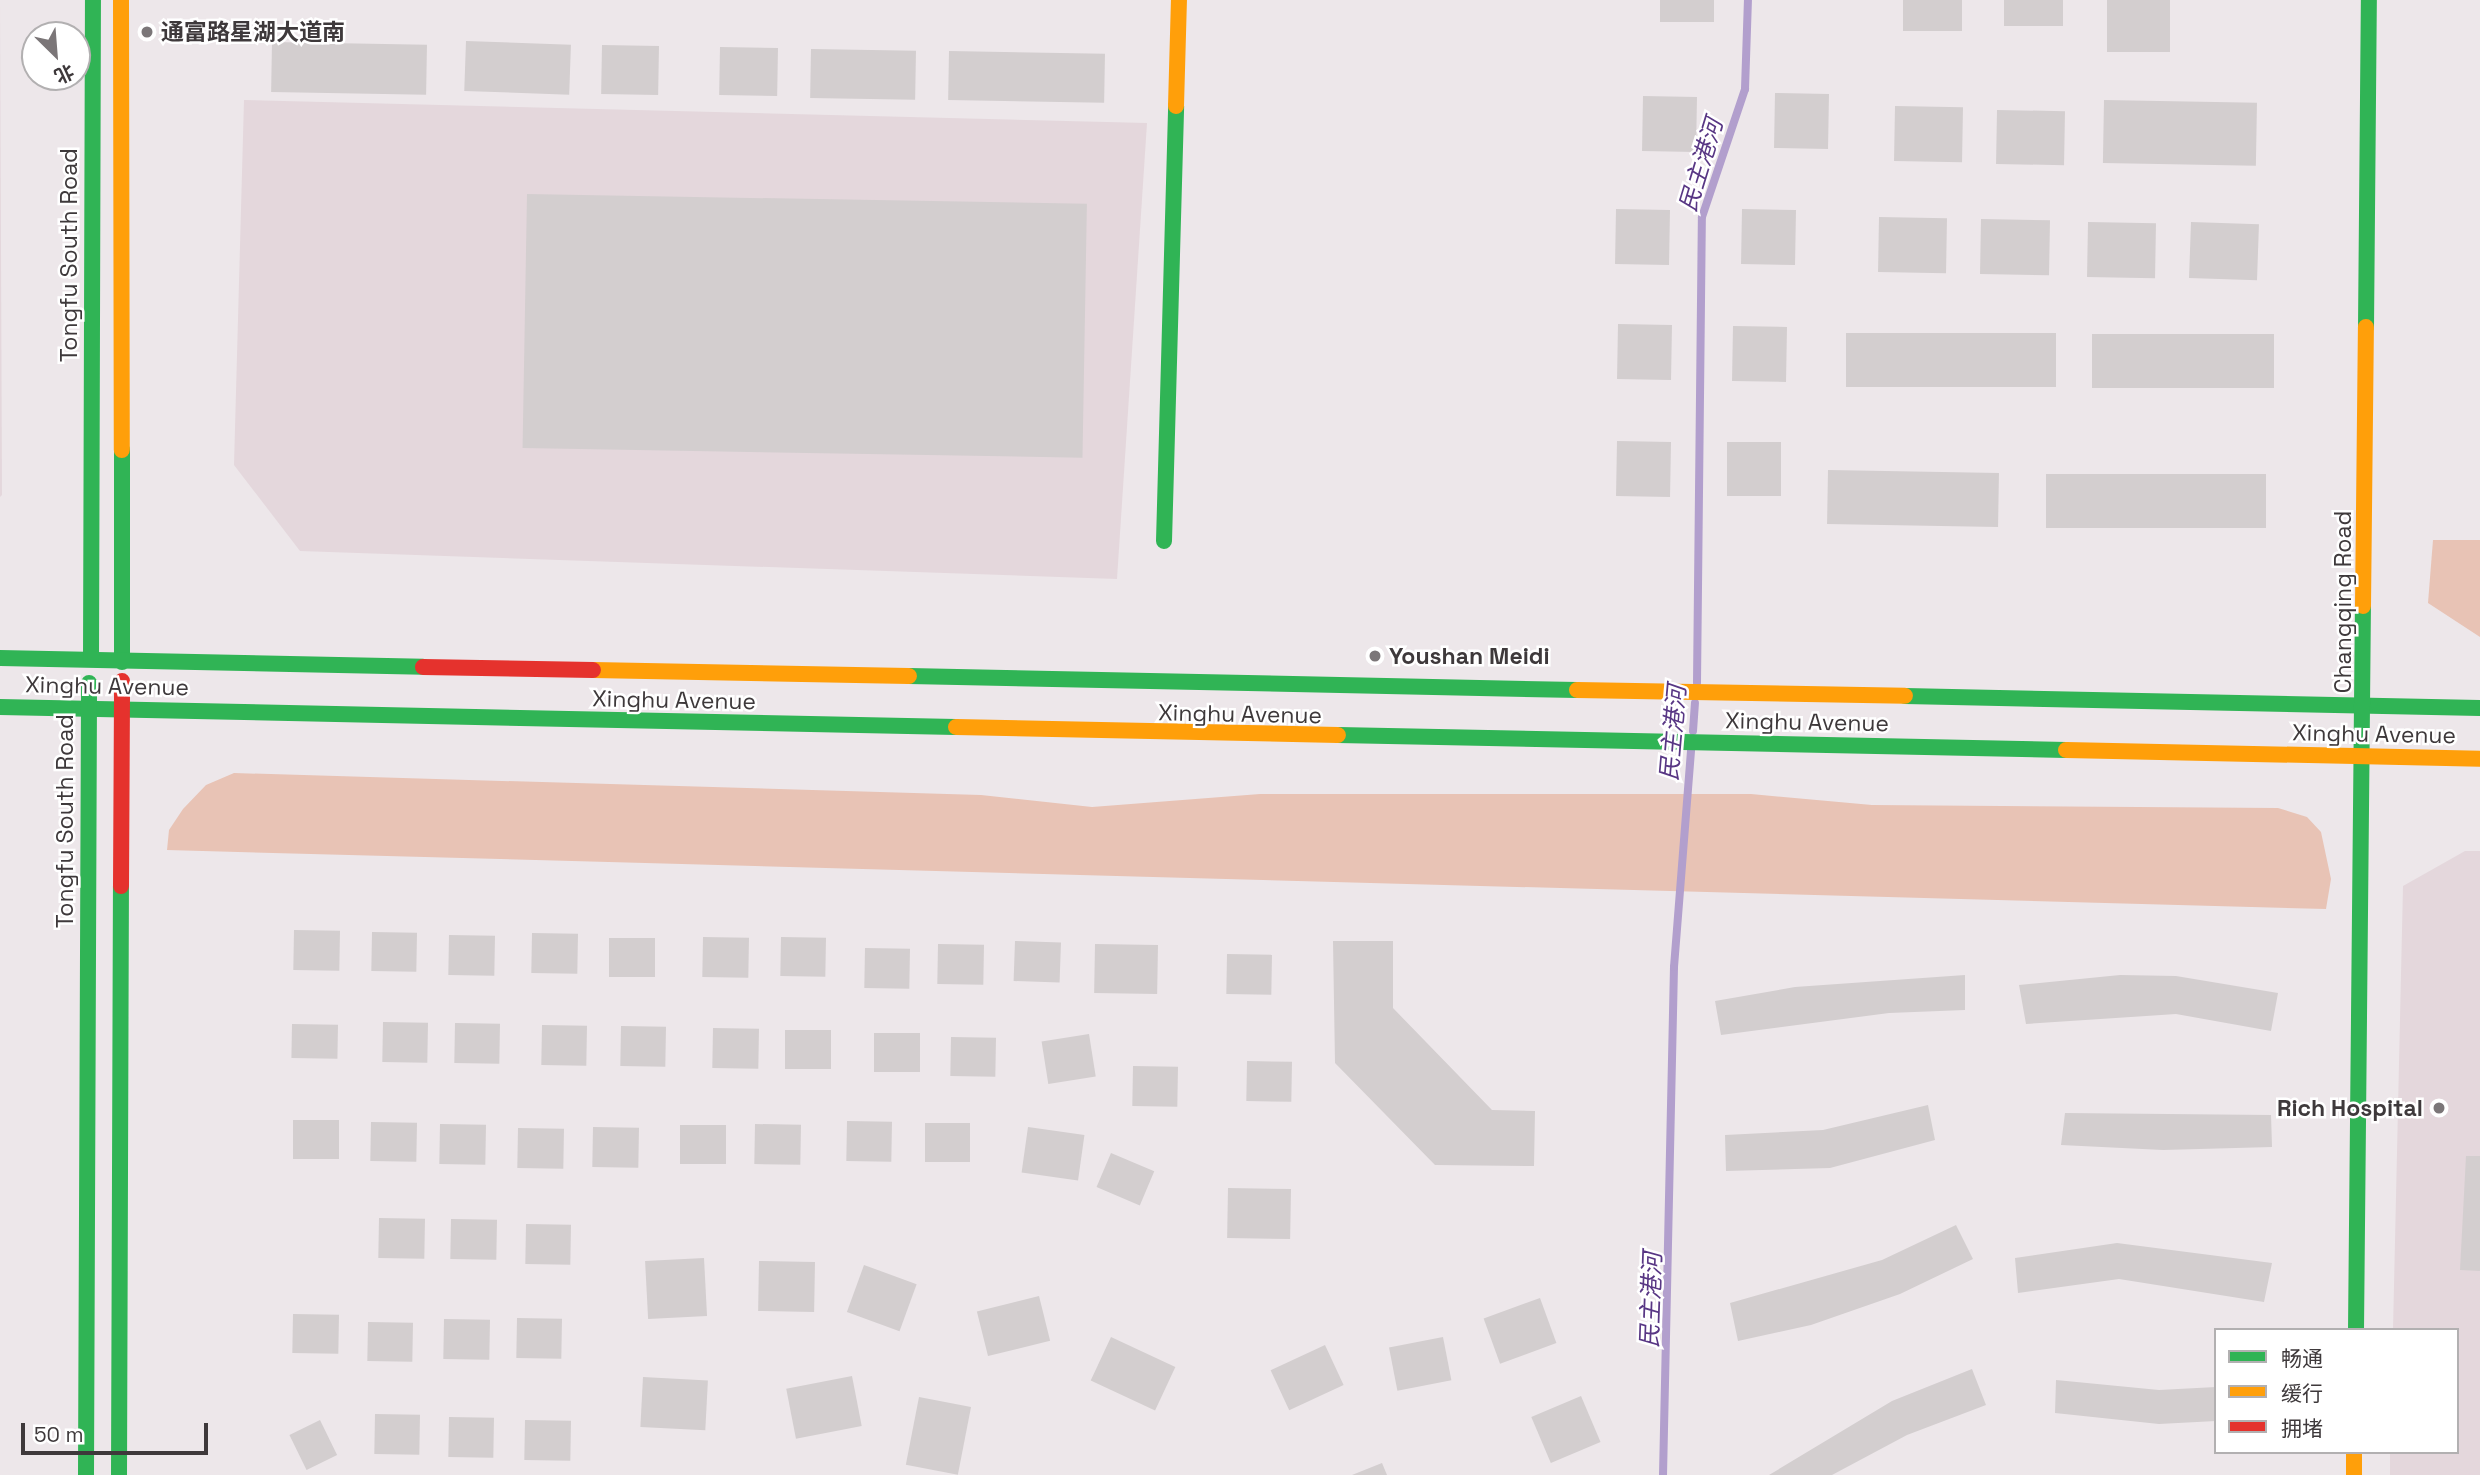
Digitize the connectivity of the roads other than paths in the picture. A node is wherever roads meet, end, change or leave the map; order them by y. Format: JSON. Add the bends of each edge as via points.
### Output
{"nodes":[{"id":1,"x":93,"y":0,"type":"edge"},
{"id":2,"x":121,"y":0,"type":"edge"},
{"id":3,"x":1179,"y":0,"type":"edge"},
{"id":4,"x":2369,"y":0,"type":"edge"},
{"id":5,"x":1164,"y":541,"type":"dead end"},
{"id":6,"x":0,"y":659,"type":"edge"},
{"id":7,"x":91,"y":659,"type":"junction"},
{"id":8,"x":122,"y":662,"type":"junction"},
{"id":9,"x":0,"y":707,"type":"edge"},
{"id":10,"x":88,"y":707,"type":"junction"},
{"id":11,"x":2365,"y":707,"type":"junction"},
{"id":12,"x":124,"y":708,"type":"junction"},
{"id":13,"x":2480,"y":708,"type":"edge"},
{"id":14,"x":2365,"y":757,"type":"junction"},
{"id":15,"x":2480,"y":759,"type":"edge"},
{"id":16,"x":2356,"y":1328,"type":"edge"},
{"id":17,"x":2354,"y":1454,"type":"edge"},
{"id":18,"x":86,"y":1475,"type":"edge"},
{"id":19,"x":119,"y":1475,"type":"edge"},
{"id":20,"x":2354,"y":1475,"type":"edge"}],
"edges":[{"from":1,"to":7,"type":"main road","name":"Tongfu South Road"},
{"from":2,"to":8,"type":"main road"},
{"from":3,"to":5,"type":"main road"},
{"from":4,"to":11,"type":"main road","name":"Changqing Road"},
{"from":6,"to":7,"type":"main road","name":"Xinghu Avenue"},
{"from":7,"to":8,"type":"main road","name":"Xinghu Avenue"},
{"from":7,"to":10,"type":"main road","name":"Tongfu South Road"},
{"from":8,"to":11,"type":"main road","name":"Xinghu Avenue"},
{"from":8,"to":12,"type":"main road"},
{"from":9,"to":10,"type":"main road","name":"Xinghu Avenue"},
{"from":10,"to":12,"type":"main road","name":"Xinghu Avenue"},
{"from":10,"to":18,"type":"main road","name":"Tongfu South Road"},
{"from":11,"to":13,"type":"main road","name":"Xinghu Avenue"},
{"from":11,"to":14,"type":"main road","name":"Changqing Road"},
{"from":12,"to":14,"type":"main road","name":"Xinghu Avenue","via":[[1121,735]]},
{"from":12,"to":19,"type":"main road"},
{"from":14,"to":15,"type":"main road","name":"Xinghu Avenue"},
{"from":14,"to":16,"type":"main road","name":"Changqing Road"},
{"from":17,"to":20,"type":"main road"}]}
